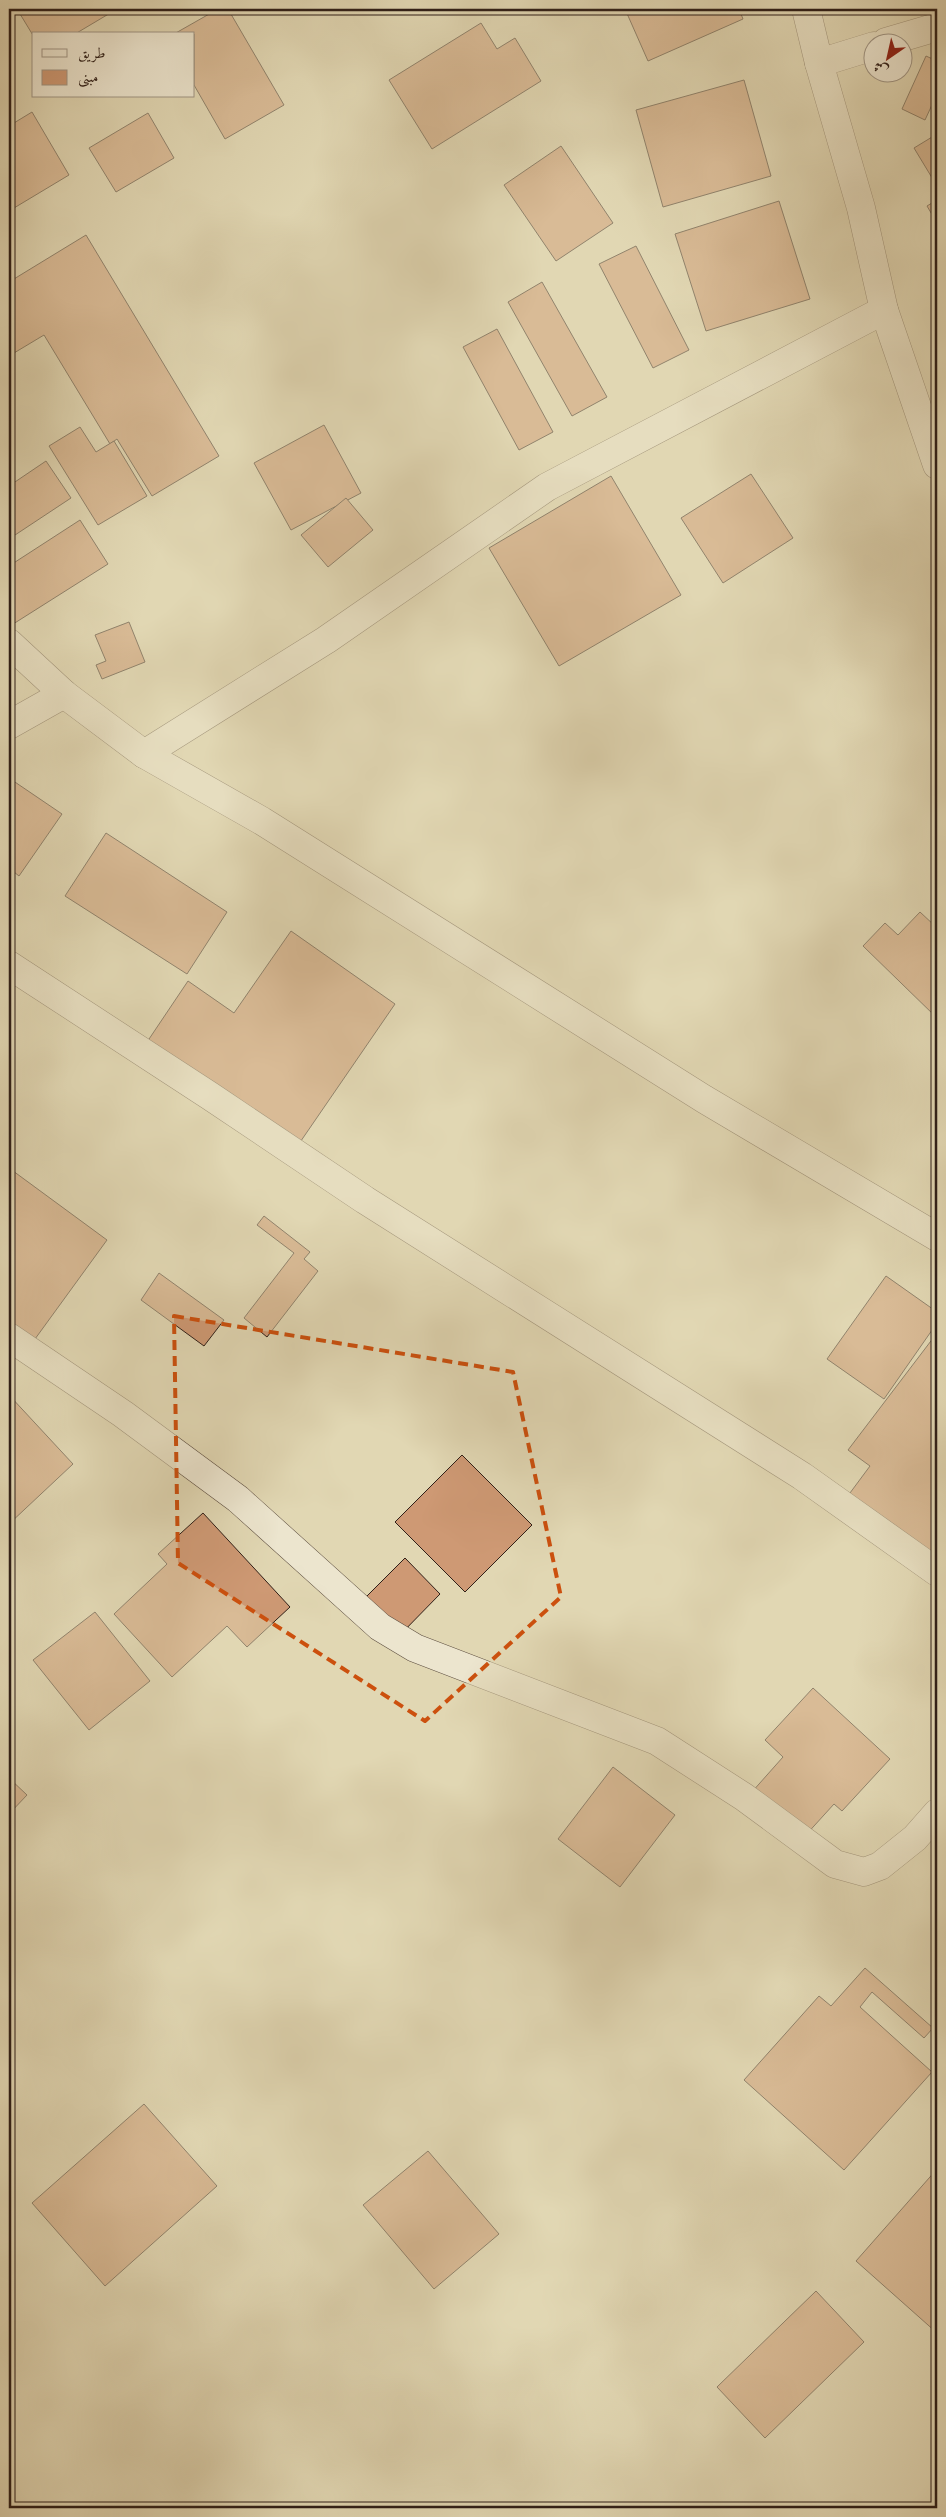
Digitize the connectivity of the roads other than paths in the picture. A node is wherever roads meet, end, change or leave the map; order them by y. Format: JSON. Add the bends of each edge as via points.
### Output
{"nodes":[{"id":1,"x":806,"y":9,"type":"edge"},
{"id":2,"x":937,"y":27,"type":"edge"},
{"id":3,"x":914,"y":34,"type":"edge"},
{"id":4,"x":864,"y":49,"type":"edge"},
{"id":5,"x":819,"y":62,"type":"junction"},
{"id":6,"x":884,"y":310,"type":"junction"},
{"id":7,"x":937,"y":465,"type":"edge"},
{"id":8,"x":9,"y":644,"type":"edge"},
{"id":9,"x":64,"y":694,"type":"junction"},
{"id":10,"x":9,"y":725,"type":"edge"},
{"id":11,"x":144,"y":754,"type":"junction"},
{"id":12,"x":9,"y":965,"type":"edge"},
{"id":13,"x":937,"y":1237,"type":"edge"},
{"id":14,"x":9,"y":1337,"type":"edge"},
{"id":15,"x":937,"y":1572,"type":"edge"},
{"id":16,"x":937,"y":1813,"type":"edge"}],
"edges":[{"from":1,"to":5,"type":"street"},
{"from":2,"to":3,"type":"street"},
{"from":4,"to":5,"type":"street"},
{"from":5,"to":6,"type":"street","via":[[861,208]]},
{"from":6,"to":7,"type":"street"},
{"from":6,"to":11,"type":"street","via":[[547,486],[326,640]]},
{"from":8,"to":9,"type":"street"},
{"from":9,"to":10,"type":"street"},
{"from":9,"to":11,"type":"street"},
{"from":11,"to":13,"type":"street","via":[[262,821],[704,1099]]},
{"from":12,"to":15,"type":"street","via":[[365,1200],[802,1476]]},
{"from":14,"to":16,"type":"street","via":[[123,1414],[238,1498],[380,1627],[415,1648],[657,1741],[744,1796],[835,1864],[864,1872],[880,1866],[915,1838]]}]}
